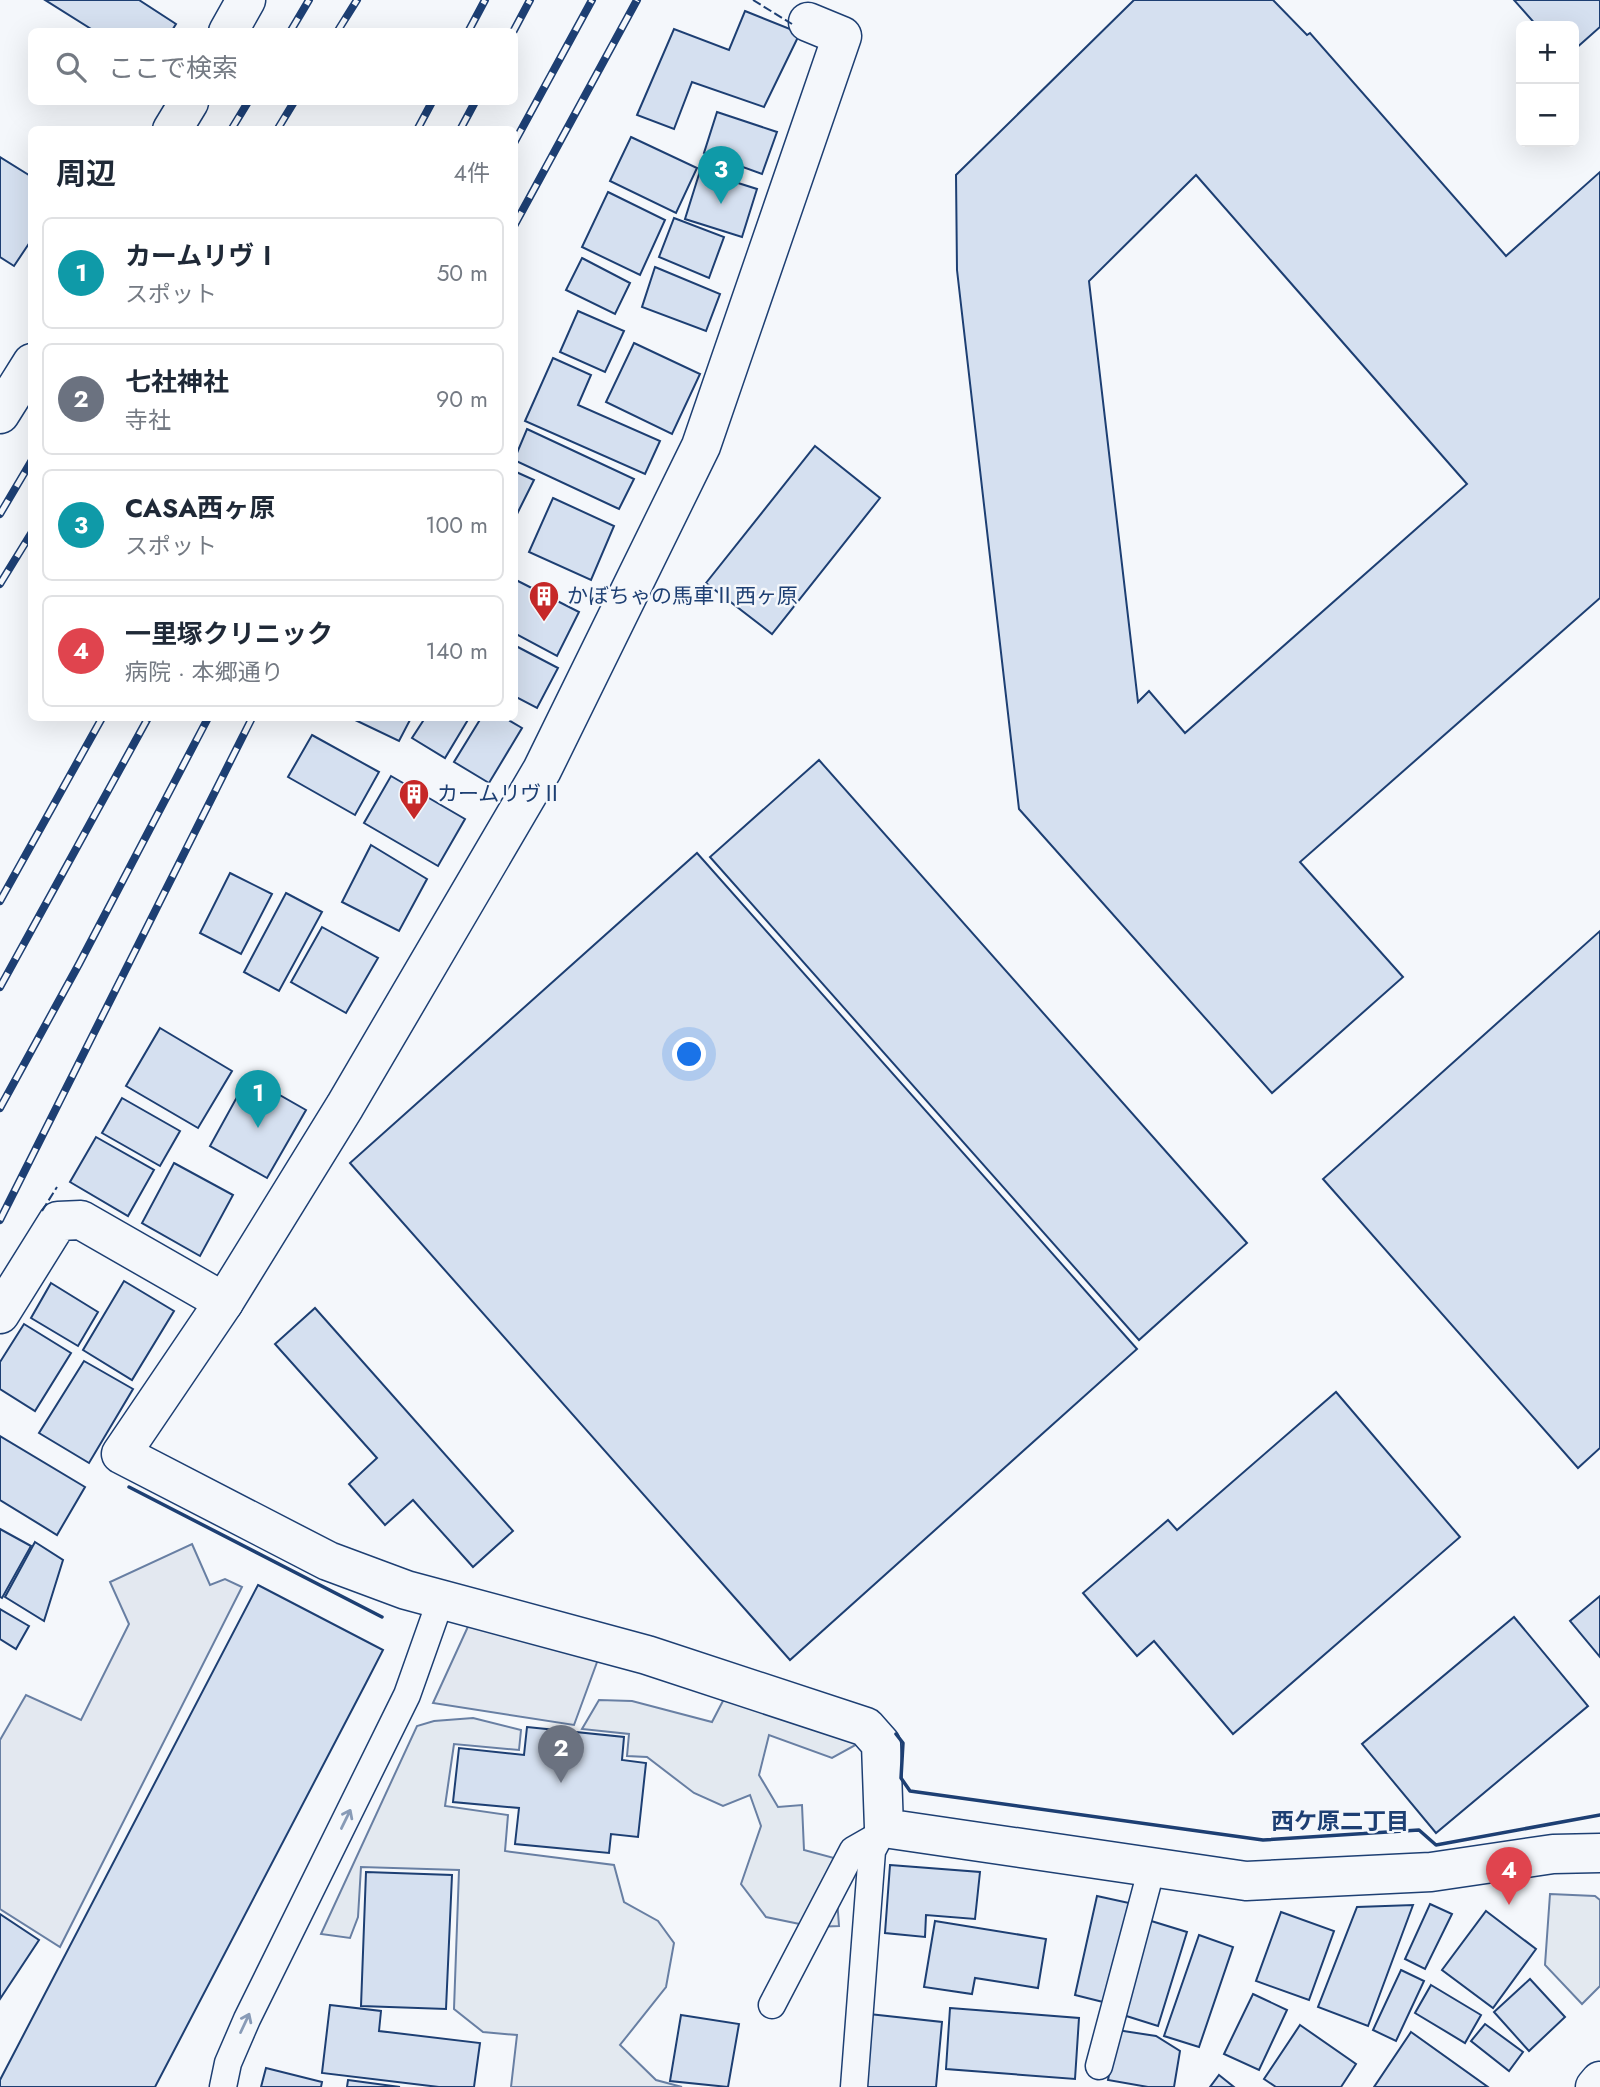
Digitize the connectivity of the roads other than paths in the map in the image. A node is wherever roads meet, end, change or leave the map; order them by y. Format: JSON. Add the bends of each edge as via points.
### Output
{"nodes":[{"id":1,"x":246,"y":0,"type":"edge"},
{"id":2,"x":808,"y":22,"type":"dead end"},
{"id":3,"x":230,"y":28,"type":"edge"},
{"id":4,"x":187,"y":105,"type":"edge"},
{"id":5,"x":174,"y":126,"type":"edge"},
{"id":6,"x":28,"y":369,"type":"edge"},
{"id":7,"x":0,"y":414,"type":"edge"},
{"id":8,"x":224,"y":1302,"type":"junction"},
{"id":9,"x":0,"y":1314,"type":"edge"},
{"id":10,"x":441,"y":1599,"type":"junction"},
{"id":11,"x":882,"y":1831,"type":"junction"},
{"id":12,"x":1600,"y":1853,"type":"edge"},
{"id":13,"x":1152,"y":1867,"type":"junction"},
{"id":14,"x":772,"y":2005,"type":"dead end"},
{"id":15,"x":1099,"y":2066,"type":"dead end"},
{"id":16,"x":1600,"y":2081,"type":"edge"},
{"id":17,"x":223,"y":2087,"type":"edge"},
{"id":18,"x":854,"y":2087,"type":"edge"},
{"id":19,"x":1595,"y":2087,"type":"edge"}],
"edges":[{"from":1,"to":3,"type":"street"},
{"from":2,"to":8,"type":"street","via":[[842,36],[701,446],[542,770]]},
{"from":4,"to":5,"type":"street"},
{"from":6,"to":7,"type":"street"},
{"from":8,"to":9,"type":"street","via":[[81,1220],[58,1221]]},
{"from":8,"to":10,"type":"street","via":[[121,1454],[328,1561]]},
{"from":10,"to":11,"type":"street","via":[[647,1655],[866,1727],[881,1744]]},
{"from":17,"to":10,"type":"lane","one_way":true,"via":[[247,2019],[407,1695]]},
{"from":11,"to":13,"type":"street"},
{"from":11,"to":14,"type":"lane","via":[[853,1850]]},
{"from":11,"to":18,"type":"lane","via":[[872,1851]]},
{"from":12,"to":13,"type":"street","via":[[1553,1854],[1431,1872],[1246,1881]]},
{"from":13,"to":15,"type":"lane"},
{"from":16,"to":19,"type":"street"}]}
